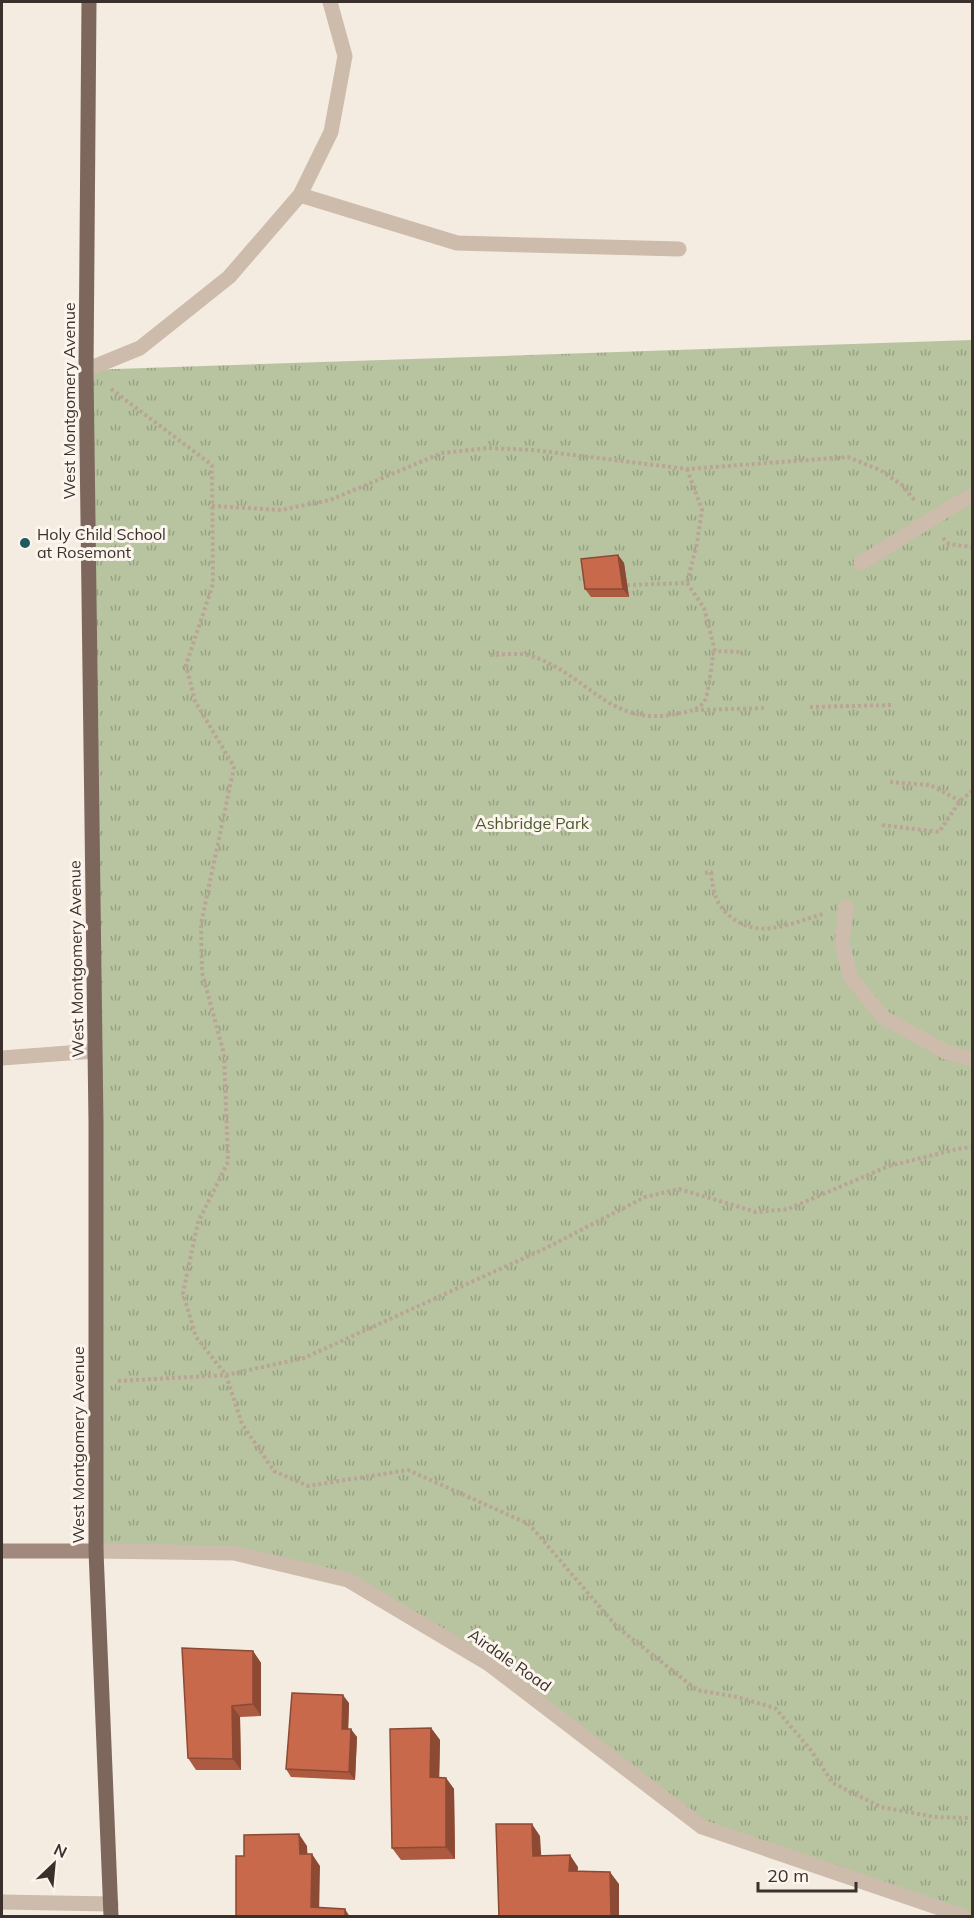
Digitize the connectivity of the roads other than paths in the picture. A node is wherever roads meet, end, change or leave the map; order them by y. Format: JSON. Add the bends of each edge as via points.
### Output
{"nodes":[{"id":1,"x":89,"y":2,"type":"edge"},
{"id":2,"x":330,"y":2,"type":"edge"},
{"id":3,"x":300,"y":195,"type":"junction"},
{"id":4,"x":679,"y":249,"type":"dead end"},
{"id":5,"x":86,"y":370,"type":"junction"},
{"id":6,"x":972,"y":496,"type":"edge"},
{"id":7,"x":861,"y":563,"type":"dead end"},
{"id":8,"x":846,"y":907,"type":"road end"},
{"id":9,"x":95,"y":1052,"type":"junction"},
{"id":10,"x":2,"y":1058,"type":"edge"},
{"id":11,"x":972,"y":1059,"type":"edge"},
{"id":12,"x":2,"y":1551,"type":"edge"},
{"id":13,"x":96,"y":1551,"type":"junction"},
{"id":14,"x":2,"y":1902,"type":"edge"},
{"id":15,"x":111,"y":1910,"type":"edge"},
{"id":16,"x":963,"y":1917,"type":"edge"}],
"edges":[{"from":1,"to":5,"type":"main road","name":"West Montgomery Avenue"},
{"from":2,"to":3,"type":"street","via":[[345,56],[332,132]]},
{"from":3,"to":4,"type":"street","via":[[457,243]]},
{"from":3,"to":5,"type":"street","via":[[229,278],[140,348]]},
{"from":5,"to":9,"type":"main road","name":"West Montgomery Avenue"},
{"from":6,"to":7,"type":"street"},
{"from":8,"to":11,"type":"street","via":[[842,944],[851,978],[884,1018],[946,1052]]},
{"from":9,"to":10,"type":"street"},
{"from":9,"to":13,"type":"main road","name":"West Montgomery Avenue"},
{"from":12,"to":13,"type":"street","name":"Airdale Road"},
{"from":13,"to":15,"type":"main road","name":"West Montgomery Avenue"},
{"from":13,"to":16,"type":"street","name":"Airdale Road","via":[[234,1553],[348,1580],[489,1664],[702,1827]]},
{"from":14,"to":15,"type":"street"}]}
